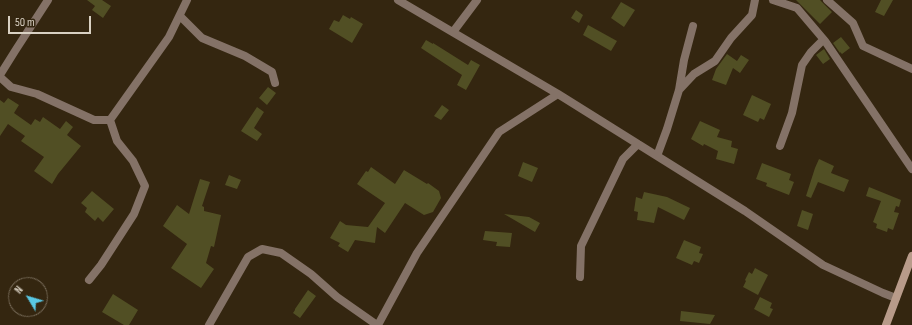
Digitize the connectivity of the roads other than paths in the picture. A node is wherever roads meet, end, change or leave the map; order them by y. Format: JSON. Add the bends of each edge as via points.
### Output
{"nodes":[{"id":1,"x":48,"y":0,"type":"edge"},
{"id":2,"x":187,"y":0,"type":"edge"},
{"id":3,"x":398,"y":0,"type":"edge"},
{"id":4,"x":477,"y":0,"type":"edge"},
{"id":5,"x":754,"y":0,"type":"edge"},
{"id":6,"x":774,"y":0,"type":"edge"},
{"id":7,"x":827,"y":0,"type":"edge"},
{"id":8,"x":180,"y":16,"type":"junction"},
{"id":9,"x":693,"y":26,"type":"dead end"},
{"id":10,"x":453,"y":32,"type":"junction"},
{"id":11,"x":823,"y":40,"type":"junction"},
{"id":12,"x":912,"y":69,"type":"edge"},
{"id":13,"x":0,"y":76,"type":"edge"},
{"id":14,"x":275,"y":83,"type":"dead end"},
{"id":15,"x":679,"y":90,"type":"junction"},
{"id":16,"x":558,"y":94,"type":"junction"},
{"id":17,"x":110,"y":120,"type":"junction"},
{"id":18,"x":638,"y":144,"type":"junction"},
{"id":19,"x":780,"y":146,"type":"dead end"},
{"id":20,"x":657,"y":156,"type":"junction"},
{"id":21,"x":912,"y":169,"type":"edge"},
{"id":22,"x":912,"y":256,"type":"edge"},
{"id":23,"x":580,"y":276,"type":"dead end"},
{"id":24,"x":89,"y":280,"type":"dead end"},
{"id":25,"x":896,"y":298,"type":"junction"},
{"id":26,"x":209,"y":325,"type":"edge"},
{"id":27,"x":378,"y":325,"type":"edge"},
{"id":28,"x":886,"y":325,"type":"edge"}],
"edges":[{"from":1,"to":13,"type":"street"},
{"from":2,"to":8,"type":"street"},
{"from":3,"to":10,"type":"street"},
{"from":4,"to":10,"type":"street"},
{"from":5,"to":15,"type":"street","via":[[752,15],[715,61],[694,74]]},
{"from":6,"to":11,"type":"street","via":[[797,8]]},
{"from":7,"to":12,"type":"street","via":[[853,23],[863,46]]},
{"from":8,"to":14,"type":"street","via":[[202,38],[245,56],[272,72]]},
{"from":8,"to":17,"type":"street","via":[[169,37]]},
{"from":9,"to":15,"type":"street"},
{"from":10,"to":16,"type":"street"},
{"from":11,"to":19,"type":"street","via":[[802,65],[792,113]]},
{"from":11,"to":21,"type":"street"},
{"from":13,"to":17,"type":"street","via":[[11,87],[37,94],[94,120]]},
{"from":15,"to":20,"type":"street"},
{"from":16,"to":18,"type":"street"},
{"from":16,"to":27,"type":"street","via":[[499,132],[417,253]]},
{"from":17,"to":24,"type":"street","via":[[117,141],[133,161],[145,186],[134,214]]},
{"from":18,"to":20,"type":"street"},
{"from":18,"to":23,"type":"street","via":[[623,158],[581,246]]},
{"from":20,"to":25,"type":"street","via":[[745,211],[823,265]]},
{"from":22,"to":25,"type":"street"},
{"from":25,"to":28,"type":"street"},
{"from":26,"to":27,"type":"street","via":[[248,257],[262,249],[282,253],[337,297]]}]}
